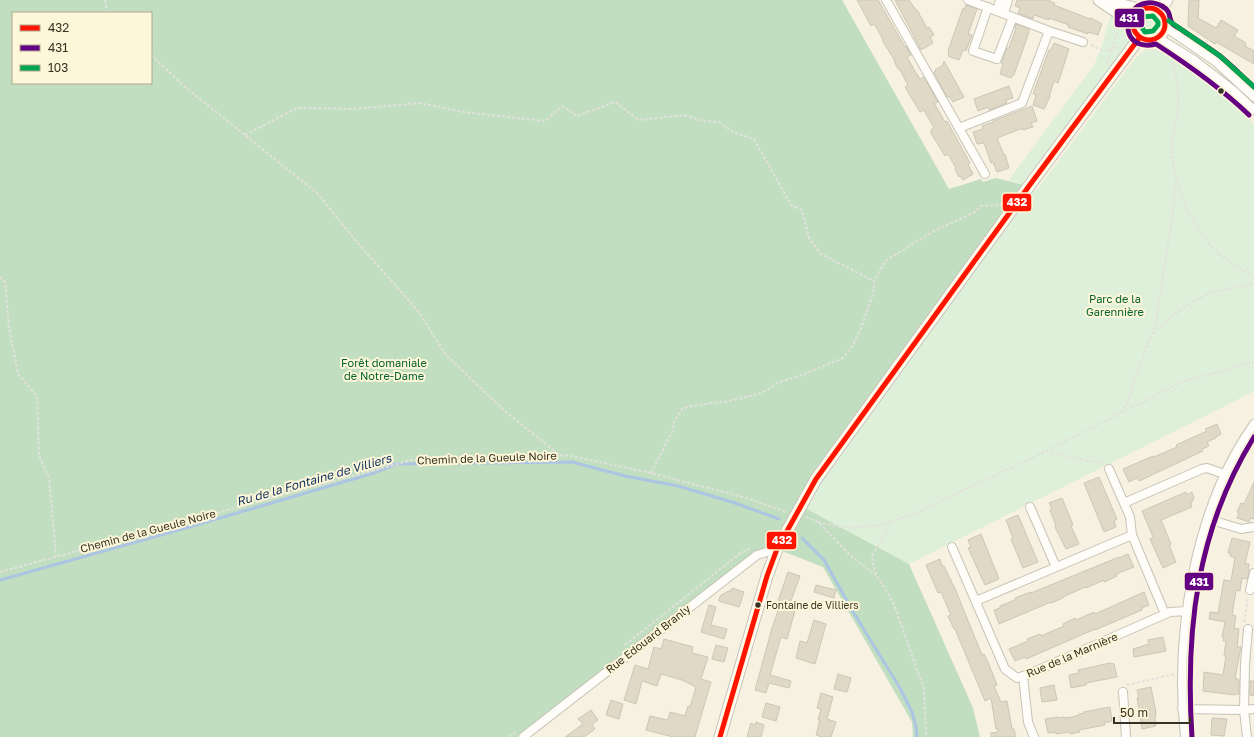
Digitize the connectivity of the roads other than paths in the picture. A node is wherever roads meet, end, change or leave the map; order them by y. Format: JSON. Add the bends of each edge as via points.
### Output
{"nodes":[{"id":1,"x":886,"y":0,"type":"edge"},
{"id":2,"x":968,"y":0,"type":"edge"},
{"id":3,"x":1000,"y":0,"type":"edge"},
{"id":4,"x":1008,"y":0,"type":"edge"},
{"id":5,"x":1099,"y":0,"type":"edge"},
{"id":6,"x":1103,"y":0,"type":"edge"},
{"id":7,"x":1167,"y":0,"type":"edge"},
{"id":8,"x":988,"y":7,"type":"junction"},
{"id":9,"x":1142,"y":10,"type":"junction"},
{"id":10,"x":1000,"y":12,"type":"junction"},
{"id":11,"x":1159,"y":12,"type":"junction"},
{"id":12,"x":1013,"y":17,"type":"junction"},
{"id":13,"x":1134,"y":23,"type":"junction"},
{"id":14,"x":1165,"y":26,"type":"junction"},
{"id":15,"x":1049,"y":31,"type":"junction"},
{"id":16,"x":1140,"y":37,"type":"junction"},
{"id":17,"x":1083,"y":42,"type":"road end"},
{"id":18,"x":1159,"y":43,"type":"junction"},
{"id":19,"x":1254,"y":97,"type":"edge"},
{"id":20,"x":1254,"y":110,"type":"edge"},
{"id":21,"x":959,"y":128,"type":"junction"},
{"id":22,"x":985,"y":174,"type":"dead end"},
{"id":23,"x":1254,"y":424,"type":"edge"},
{"id":24,"x":1109,"y":470,"type":"road end"},
{"id":25,"x":1224,"y":474,"type":"junction"},
{"id":26,"x":1124,"y":503,"type":"junction"},
{"id":27,"x":1030,"y":507,"type":"dead end"},
{"id":28,"x":1208,"y":519,"type":"junction"},
{"id":29,"x":1254,"y":527,"type":"edge"},
{"id":30,"x":1132,"y":535,"type":"junction"},
{"id":31,"x":952,"y":546,"type":"dead end"},
{"id":32,"x":777,"y":549,"type":"junction"},
{"id":33,"x":1056,"y":567,"type":"junction"},
{"id":34,"x":1254,"y":576,"type":"edge"},
{"id":35,"x":1250,"y":590,"type":"road end"},
{"id":36,"x":976,"y":601,"type":"junction"},
{"id":37,"x":1187,"y":611,"type":"junction"},
{"id":38,"x":1166,"y":614,"type":"junction"},
{"id":39,"x":1248,"y":629,"type":"road end"},
{"id":40,"x":1023,"y":676,"type":"junction"},
{"id":41,"x":1123,"y":692,"type":"road end"},
{"id":42,"x":1182,"y":709,"type":"junction"},
{"id":43,"x":1244,"y":710,"type":"junction"},
{"id":44,"x":1254,"y":710,"type":"edge"},
{"id":45,"x":523,"y":737,"type":"edge"},
{"id":46,"x":720,"y":737,"type":"edge"},
{"id":47,"x":1034,"y":737,"type":"edge"},
{"id":48,"x":1124,"y":737,"type":"edge"},
{"id":49,"x":1185,"y":737,"type":"edge"},
{"id":50,"x":1247,"y":737,"type":"edge"}],
"edges":[{"from":1,"to":21,"type":"street"},
{"from":2,"to":8,"type":"street"},
{"from":3,"to":10,"type":"street"},
{"from":4,"to":10,"type":"street"},
{"from":5,"to":13,"type":"main road"},
{"from":6,"to":9,"type":"main road"},
{"from":7,"to":11,"type":"main road"},
{"from":8,"to":10,"type":"street"},
{"from":8,"to":12,"type":"street","via":[[973,51],[997,59]]},
{"from":9,"to":11,"type":"main road","via":[[1152,8]]},
{"from":9,"to":13,"type":"main road","via":[[1136,15]]},
{"from":10,"to":12,"type":"street"},
{"from":11,"to":14,"type":"main road"},
{"from":12,"to":15,"type":"street"},
{"from":13,"to":16,"type":"main road","via":[[1134,29]]},
{"from":14,"to":18,"type":"main road"},
{"from":14,"to":19,"type":"street","via":[[1216,62]]},
{"from":15,"to":17,"type":"street"},
{"from":15,"to":21,"type":"street","via":[[1022,103]]},
{"from":16,"to":18,"type":"main road"},
{"from":16,"to":32,"type":"main road","via":[[1131,56],[1029,186],[816,479],[793,512]]},
{"from":18,"to":20,"type":"street","via":[[1194,60]]},
{"from":21,"to":22,"type":"street"},
{"from":23,"to":25,"type":"street"},
{"from":24,"to":26,"type":"street"},
{"from":25,"to":26,"type":"street","via":[[1207,468],[1202,469]]},
{"from":25,"to":28,"type":"street"},
{"from":26,"to":30,"type":"street","via":[[1130,517]]},
{"from":27,"to":33,"type":"street"},
{"from":28,"to":29,"type":"street","via":[[1241,529]]},
{"from":28,"to":37,"type":"street"},
{"from":30,"to":33,"type":"street"},
{"from":30,"to":38,"type":"street"},
{"from":31,"to":36,"type":"street","name":"Rue de la Marnière"},
{"from":32,"to":45,"type":"street","name":"Rue Edouard Branly","via":[[757,555]]},
{"from":32,"to":46,"type":"main road"},
{"from":33,"to":36,"type":"street"},
{"from":34,"to":35,"type":"street"},
{"from":36,"to":40,"type":"street","name":"Rue de la Marnière","via":[[1005,670],[1017,678]]},
{"from":37,"to":38,"type":"street","name":"Rue de la Marnière"},
{"from":37,"to":42,"type":"street"},
{"from":38,"to":40,"type":"street","name":"Rue de la Marnière"},
{"from":39,"to":43,"type":"street"},
{"from":40,"to":47,"type":"street","via":[[1028,722]]},
{"from":41,"to":48,"type":"street"},
{"from":42,"to":43,"type":"street"},
{"from":42,"to":49,"type":"street"},
{"from":43,"to":44,"type":"street"},
{"from":43,"to":50,"type":"street"}]}
